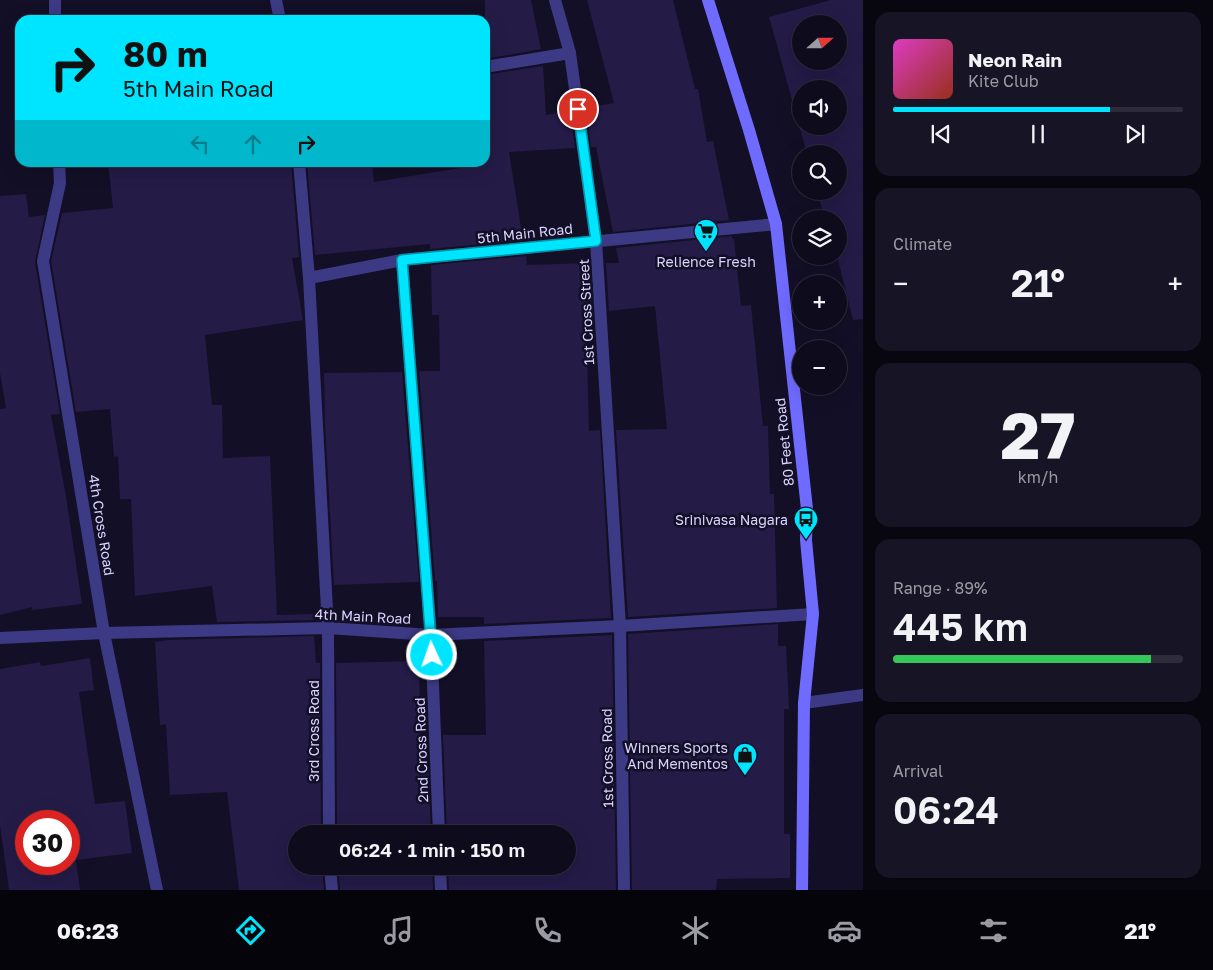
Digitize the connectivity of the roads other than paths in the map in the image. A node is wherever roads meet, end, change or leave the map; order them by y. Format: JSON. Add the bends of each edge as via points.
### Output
{"nodes":[{"id":1,"x":55,"y":0,"type":"edge"},
{"id":2,"x":276,"y":0,"type":"edge"},
{"id":3,"x":555,"y":0,"type":"edge"},
{"id":4,"x":708,"y":0,"type":"edge"},
{"id":5,"x":55,"y":15,"type":"edge"},
{"id":6,"x":279,"y":15,"type":"edge"},
{"id":7,"x":570,"y":53,"type":"junction"},
{"id":8,"x":490,"y":66,"type":"edge"},
{"id":9,"x":59,"y":167,"type":"edge"},
{"id":10,"x":299,"y":167,"type":"edge"},
{"id":11,"x":776,"y":224,"type":"junction"},
{"id":12,"x":596,"y":241,"type":"junction"},
{"id":13,"x":402,"y":260,"type":"junction"},
{"id":14,"x":309,"y":278,"type":"junction"},
{"id":15,"x":813,"y":614,"type":"junction"},
{"id":16,"x":620,"y":626,"type":"junction"},
{"id":17,"x":328,"y":628,"type":"junction"},
{"id":18,"x":104,"y":633,"type":"junction"},
{"id":19,"x":431,"y":635,"type":"junction"},
{"id":20,"x":0,"y":638,"type":"edge"},
{"id":21,"x":863,"y":695,"type":"edge"},
{"id":22,"x":804,"y":703,"type":"junction"},
{"id":23,"x":329,"y":825,"type":"edge"},
{"id":24,"x":439,"y":825,"type":"edge"},
{"id":25,"x":331,"y":875,"type":"edge"},
{"id":26,"x":440,"y":875,"type":"edge"},
{"id":27,"x":157,"y":890,"type":"edge"},
{"id":28,"x":332,"y":890,"type":"edge"},
{"id":29,"x":441,"y":890,"type":"edge"},
{"id":30,"x":624,"y":890,"type":"edge"},
{"id":31,"x":802,"y":890,"type":"edge"}],
"edges":[{"from":1,"to":5,"type":"street"},
{"from":2,"to":6,"type":"street"},
{"from":3,"to":7,"type":"street","name":"1st Cross Street"},
{"from":4,"to":11,"type":"main road","name":"80 Feet Road"},
{"from":7,"to":8,"type":"street"},
{"from":7,"to":12,"type":"street","name":"1st Cross Street"},
{"from":9,"to":18,"type":"street","name":"4th Cross Road","via":[[60,183],[43,261]]},
{"from":10,"to":14,"type":"street","name":"3rd Cross Road"},
{"from":11,"to":12,"type":"street","name":"5th Main Road"},
{"from":11,"to":15,"type":"main road","name":"80 Feet Road","via":[[807,509],[806,540]]},
{"from":12,"to":13,"type":"street","name":"5th Main Road"},
{"from":12,"to":16,"type":"street","name":"1st Cross Street"},
{"from":13,"to":14,"type":"street","name":"5th Main Road"},
{"from":13,"to":19,"type":"street","name":"2nd Cross Road"},
{"from":14,"to":17,"type":"street","name":"3rd Cross Road"},
{"from":15,"to":16,"type":"street","name":"4th Main Road"},
{"from":15,"to":22,"type":"main road","name":"80 Feet Road"},
{"from":16,"to":19,"type":"street","name":"4th Main Road"},
{"from":16,"to":30,"type":"street","name":"1st Cross Road"},
{"from":17,"to":18,"type":"street","name":"4th Main Road"},
{"from":17,"to":19,"type":"street","name":"4th Main Road"},
{"from":17,"to":23,"type":"street","name":"3rd Cross Road"},
{"from":18,"to":20,"type":"street","name":"4th Main Road"},
{"from":18,"to":27,"type":"street","name":"4th Cross Road"},
{"from":19,"to":24,"type":"street","name":"2nd Cross Road"},
{"from":21,"to":22,"type":"street"},
{"from":22,"to":31,"type":"main road","name":"80 Feet Road"},
{"from":25,"to":28,"type":"street"},
{"from":26,"to":29,"type":"street"}]}
